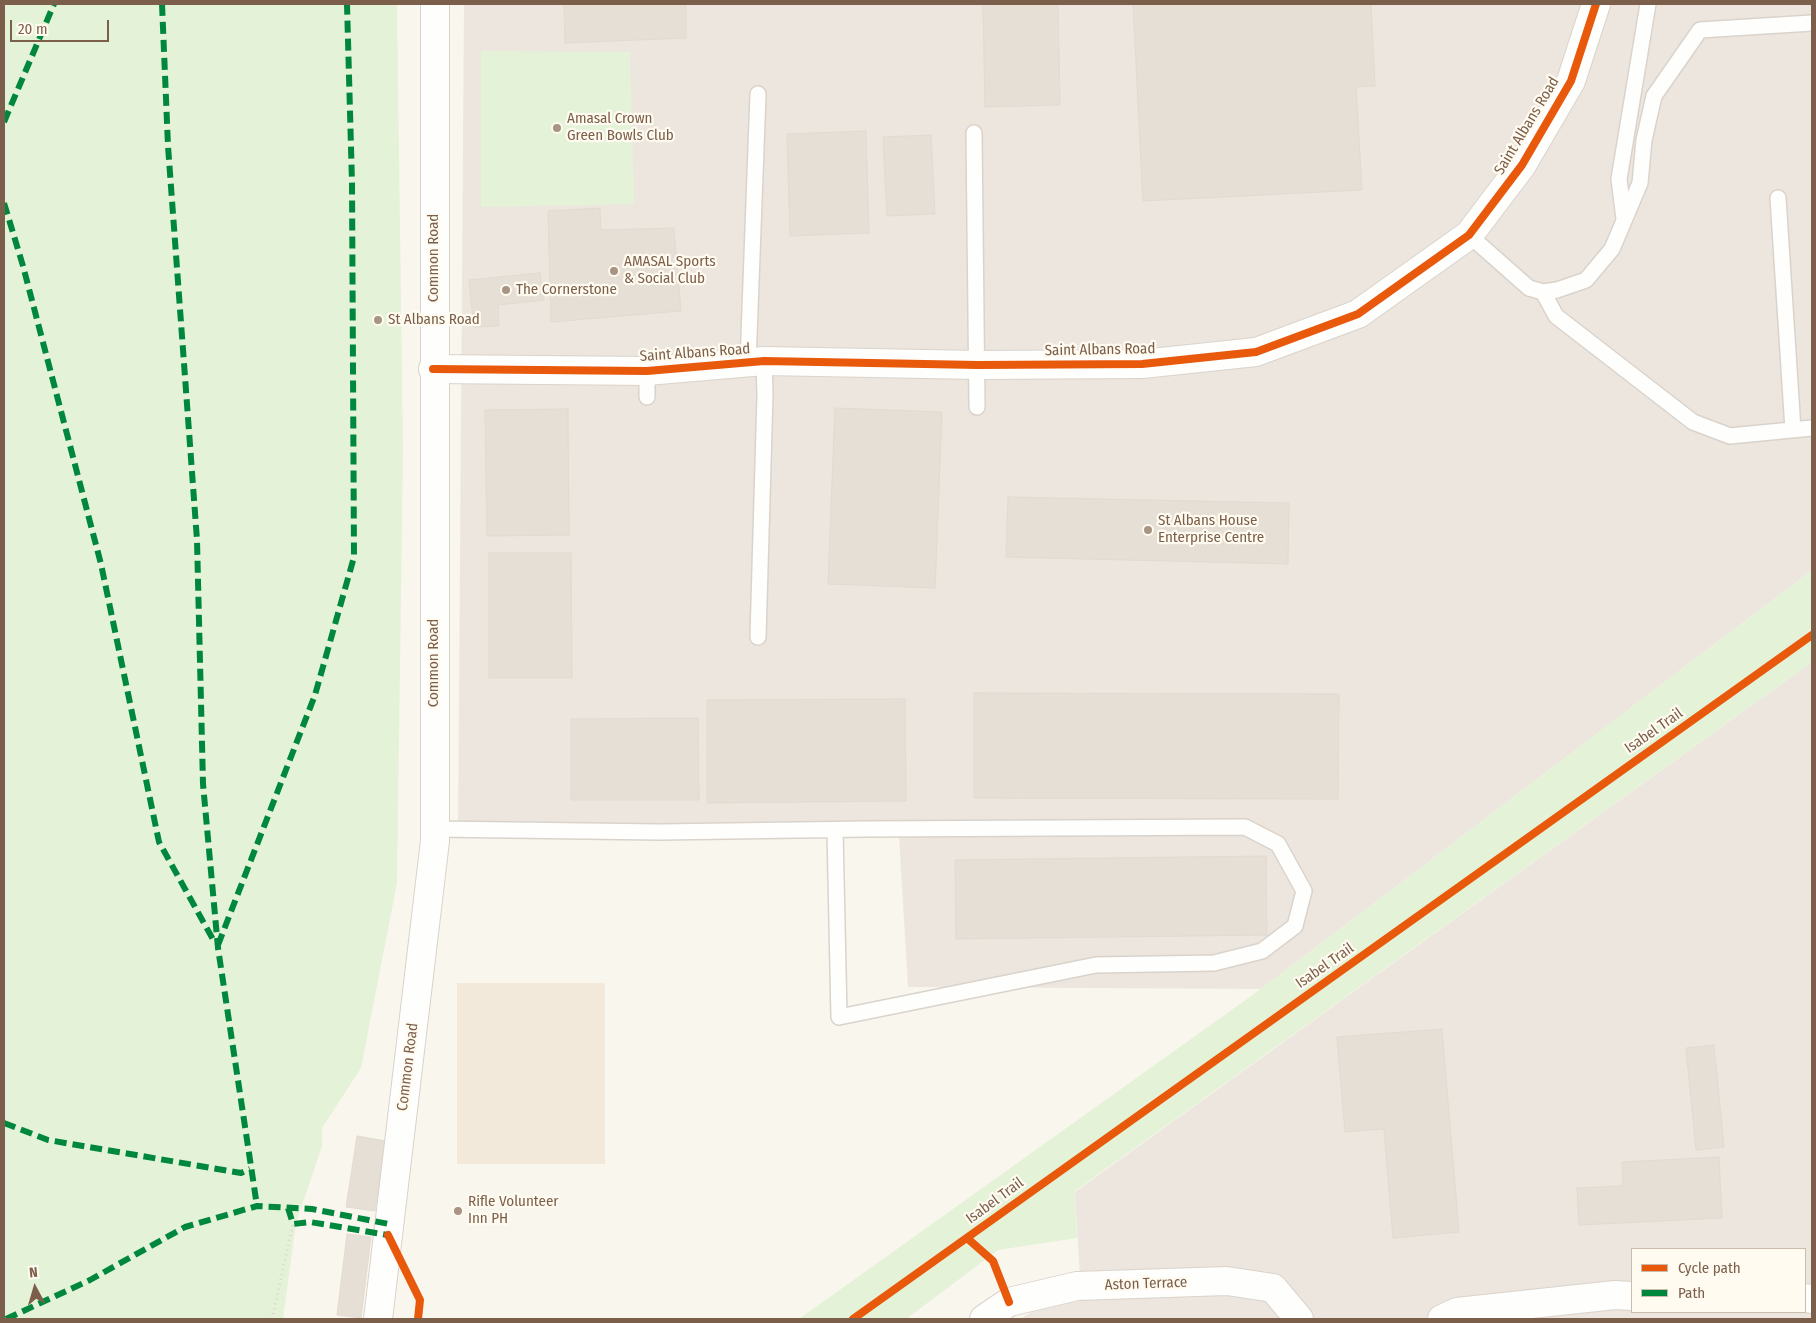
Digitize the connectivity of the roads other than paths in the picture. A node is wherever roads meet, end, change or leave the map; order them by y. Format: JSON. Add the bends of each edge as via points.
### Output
{"nodes":[{"id":1,"x":435,"y":4,"type":"edge"},
{"id":2,"x":1596,"y":4,"type":"edge"},
{"id":3,"x":1648,"y":4,"type":"edge"},
{"id":4,"x":1812,"y":23,"type":"edge"},
{"id":5,"x":758,"y":94,"type":"dead end"},
{"id":6,"x":974,"y":133,"type":"dead end"},
{"id":7,"x":1778,"y":198,"type":"dead end"},
{"id":8,"x":1624,"y":220,"type":"junction"},
{"id":9,"x":1468,"y":235,"type":"junction"},
{"id":10,"x":1542,"y":292,"type":"junction"},
{"id":11,"x":756,"y":362,"type":"junction"},
{"id":12,"x":978,"y":365,"type":"junction"},
{"id":13,"x":433,"y":369,"type":"junction"},
{"id":14,"x":977,"y":406,"type":"dead end"},
{"id":15,"x":1812,"y":428,"type":"edge"},
{"id":16,"x":1793,"y":430,"type":"junction"},
{"id":17,"x":758,"y":637,"type":"dead end"},
{"id":18,"x":435,"y":829,"type":"junction"},
{"id":19,"x":836,"y":830,"type":"junction"},
{"id":20,"x":1631,"y":1296,"type":"edge"},
{"id":21,"x":378,"y":1319,"type":"edge"},
{"id":22,"x":984,"y":1319,"type":"edge"},
{"id":23,"x":1300,"y":1319,"type":"edge"},
{"id":24,"x":1442,"y":1319,"type":"edge"}],
"edges":[{"from":1,"to":13,"type":"street","name":"Common Road"},
{"from":2,"to":9,"type":"street","name":"Saint Albans Road","via":[[1570,81],[1522,165]]},
{"from":3,"to":8,"type":"lane","via":[[1619,179]]},
{"from":4,"to":8,"type":"lane","via":[[1700,30],[1654,96],[1644,140],[1640,183]]},
{"from":5,"to":11,"type":"lane"},
{"from":6,"to":12,"type":"lane"},
{"from":7,"to":16,"type":"lane"},
{"from":8,"to":10,"type":"lane","via":[[1612,249],[1586,280]]},
{"from":9,"to":10,"type":"lane","via":[[1529,288]]},
{"from":9,"to":12,"type":"street","name":"Saint Albans Road","via":[[1358,314],[1256,352],[1142,364]]},
{"from":10,"to":16,"type":"lane","via":[[1556,316],[1692,422],[1730,436]]},
{"from":11,"to":12,"type":"street","name":"Saint Albans Road"},
{"from":11,"to":13,"type":"street","name":"Saint Albans Road","via":[[647,384]]},
{"from":11,"to":17,"type":"lane","via":[[765,396]]},
{"from":12,"to":14,"type":"lane"},
{"from":13,"to":18,"type":"street","name":"Common Road"},
{"from":15,"to":16,"type":"lane"},
{"from":18,"to":19,"type":"lane","via":[[552,832]]},
{"from":18,"to":21,"type":"street","name":"Common Road"},
{"from":19,"to":19,"type":"lane","via":[[1245,827],[1278,844],[1304,891],[1295,926],[1262,951],[1214,963],[1096,965],[839,1017]]},
{"from":20,"to":24,"type":"street","via":[[1457,1312]]},
{"from":22,"to":23,"type":"street","name":"Aston Terrace","via":[[1009,1302],[1077,1286],[1227,1281],[1274,1288]]}]}
